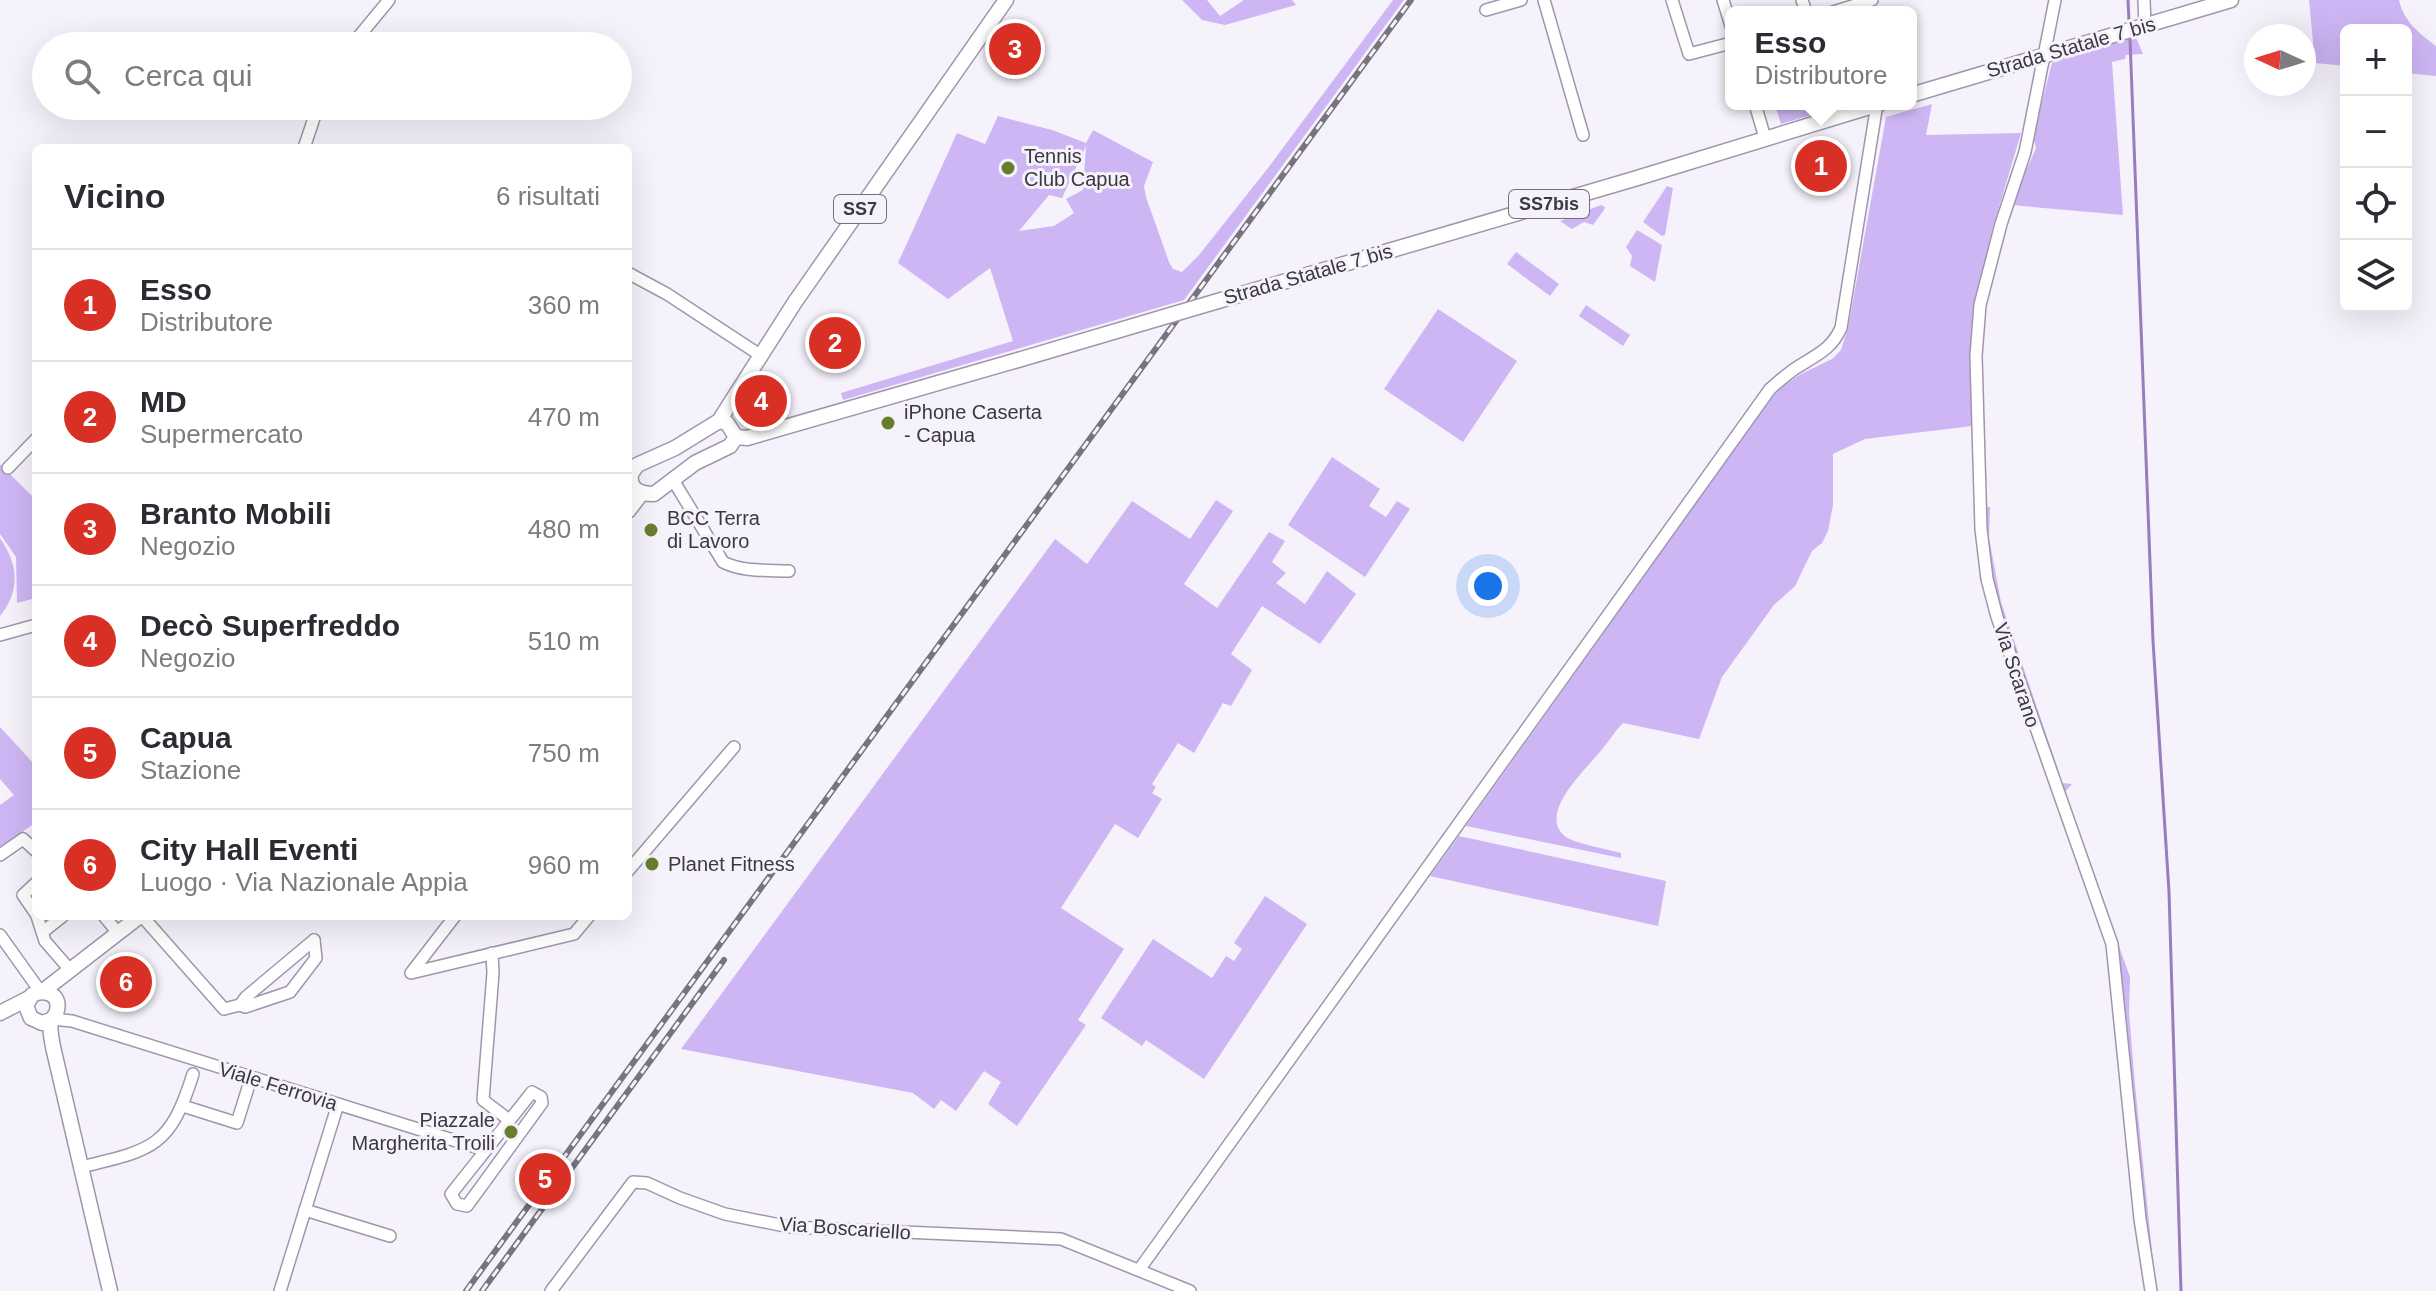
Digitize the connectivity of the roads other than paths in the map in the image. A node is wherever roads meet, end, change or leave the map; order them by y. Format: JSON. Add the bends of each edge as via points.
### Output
{"nodes":[{"id":1,"x":389,"y":0,"type":"edge"},
{"id":2,"x":1019,"y":0,"type":"edge"},
{"id":3,"x":1521,"y":0,"type":"edge"},
{"id":4,"x":1544,"y":0,"type":"edge"},
{"id":5,"x":1672,"y":0,"type":"edge"},
{"id":6,"x":1872,"y":0,"type":"edge"},
{"id":7,"x":2055,"y":0,"type":"edge"},
{"id":8,"x":2144,"y":0,"type":"edge"},
{"id":9,"x":2231,"y":0,"type":"edge"},
{"id":10,"x":1005,"y":1,"type":"edge"},
{"id":11,"x":1852,"y":6,"type":"edge"},
{"id":12,"x":1486,"y":10,"type":"dead end"},
{"id":13,"x":2145,"y":26,"type":"junction"},
{"id":14,"x":363,"y":32,"type":"edge"},
{"id":15,"x":1725,"y":45,"type":"edge"},
{"id":16,"x":2046,"y":55,"type":"junction"},
{"id":17,"x":1917,"y":93,"type":"edge"},
{"id":18,"x":1757,"y":110,"type":"edge"},
{"id":19,"x":1858,"y":110,"type":"edge"},
{"id":20,"x":1877,"y":110,"type":"edge"},
{"id":21,"x":313,"y":120,"type":"edge"},
{"id":22,"x":1583,"y":135,"type":"dead end"},
{"id":23,"x":1765,"y":138,"type":"junction"},
{"id":24,"x":305,"y":144,"type":"edge"},
{"id":25,"x":632,"y":275,"type":"edge"},
{"id":26,"x":760,"y":355,"type":"junction"},
{"id":27,"x":719,"y":421,"type":"junction"},
{"id":28,"x":736,"y":437,"type":"junction"},
{"id":29,"x":32,"y":448,"type":"edge"},
{"id":30,"x":8,"y":468,"type":"dead end"},
{"id":31,"x":632,"y":469,"type":"edge"},
{"id":32,"x":673,"y":480,"type":"junction"},
{"id":33,"x":632,"y":485,"type":"edge"},
{"id":34,"x":642,"y":493,"type":"junction"},
{"id":35,"x":632,"y":506,"type":"edge"},
{"id":36,"x":789,"y":571,"type":"dead end"},
{"id":37,"x":32,"y":626,"type":"edge"},
{"id":38,"x":0,"y":635,"type":"edge"},
{"id":39,"x":734,"y":747,"type":"dead end"},
{"id":40,"x":32,"y":847,"type":"edge"},
{"id":41,"x":0,"y":855,"type":"edge"},
{"id":42,"x":632,"y":866,"type":"edge"},
{"id":43,"x":32,"y":887,"type":"edge"},
{"id":44,"x":32,"y":908,"type":"edge"},
{"id":45,"x":39,"y":920,"type":"edge"},
{"id":46,"x":58,"y":920,"type":"edge"},
{"id":47,"x":107,"y":920,"type":"edge"},
{"id":48,"x":136,"y":920,"type":"edge"},
{"id":49,"x":145,"y":920,"type":"edge"},
{"id":50,"x":452,"y":920,"type":"edge"},
{"id":51,"x":586,"y":920,"type":"edge"},
{"id":52,"x":44,"y":931,"type":"junction"},
{"id":53,"x":118,"y":933,"type":"junction"},
{"id":54,"x":0,"y":935,"type":"edge"},
{"id":55,"x":492,"y":953,"type":"junction"},
{"id":56,"x":69,"y":972,"type":"junction"},
{"id":57,"x":37,"y":993,"type":"junction"},
{"id":58,"x":240,"y":1005,"type":"junction"},
{"id":59,"x":0,"y":1013,"type":"edge"},
{"id":60,"x":48,"y":1015,"type":"junction"},
{"id":61,"x":0,"y":1019,"type":"edge"},
{"id":62,"x":193,"y":1074,"type":"dead end"},
{"id":63,"x":251,"y":1078,"type":"junction"},
{"id":64,"x":338,"y":1104,"type":"junction"},
{"id":65,"x":183,"y":1106,"type":"junction"},
{"id":66,"x":509,"y":1120,"type":"junction"},
{"id":67,"x":500,"y":1131,"type":"junction"},
{"id":68,"x":512,"y":1143,"type":"junction"},
{"id":69,"x":481,"y":1155,"type":"junction"},
{"id":70,"x":81,"y":1167,"type":"junction"},
{"id":71,"x":492,"y":1171,"type":"junction"},
{"id":72,"x":305,"y":1210,"type":"junction"},
{"id":73,"x":390,"y":1236,"type":"dead end"},
{"id":74,"x":1139,"y":1270,"type":"junction"},
{"id":75,"x":110,"y":1291,"type":"edge"},
{"id":76,"x":280,"y":1291,"type":"edge"},
{"id":77,"x":551,"y":1291,"type":"edge"},
{"id":78,"x":1190,"y":1291,"type":"edge"},
{"id":79,"x":2151,"y":1291,"type":"edge"}],
"edges":[{"from":1,"to":14,"type":"street"},
{"from":2,"to":10,"type":"street"},
{"from":3,"to":12,"type":"street"},
{"from":4,"to":22,"type":"street"},
{"from":5,"to":15,"type":"street","via":[[1689,54]]},
{"from":6,"to":11,"type":"street"},
{"from":7,"to":16,"type":"street","name":"Via Scarano"},
{"from":8,"to":13,"type":"street"},
{"from":9,"to":13,"type":"main road","name":"Strada Statale 7 bis"},
{"from":10,"to":26,"type":"main road","number":"SS7"},
{"from":13,"to":16,"type":"main road","name":"Strada Statale 7 bis"},
{"from":16,"to":17,"type":"main road","name":"Strada Statale 7 bis"},
{"from":16,"to":79,"type":"street","name":"Via Scarano","via":[[2025,152],[1980,305],[1976,356],[1981,529],[1997,617],[2112,944]]},
{"from":18,"to":23,"type":"street"},
{"from":19,"to":23,"type":"main road","name":"Strada Statale 7 bis","number":"SS7bis"},
{"from":20,"to":74,"type":"street","via":[[1835,341],[1770,389]]},
{"from":21,"to":24,"type":"street"},
{"from":23,"to":28,"type":"main road","name":"Strada Statale 7 bis","number":"SS7bis","bridge":true,"via":[[1018,360]]},
{"from":25,"to":26,"type":"street"},
{"from":26,"to":27,"type":"main road","number":"SS7"},
{"from":27,"to":28,"type":"main road","via":[[727,423]]},
{"from":27,"to":31,"type":"main road","number":"SS7"},
{"from":28,"to":32,"type":"main road","via":[[730,446]]},
{"from":29,"to":30,"type":"street"},
{"from":32,"to":34,"type":"main road","via":[[654,494]]},
{"from":32,"to":36,"type":"street","via":[[723,562]]},
{"from":33,"to":34,"type":"main road","number":"SS7"},
{"from":34,"to":35,"type":"main road"},
{"from":37,"to":38,"type":"street"},
{"from":39,"to":42,"type":"street"},
{"from":40,"to":41,"type":"street","via":[[23,839]]},
{"from":43,"to":44,"type":"street","via":[[23,895]]},
{"from":45,"to":52,"type":"street"},
{"from":46,"to":52,"type":"street"},
{"from":47,"to":53,"type":"street"},
{"from":48,"to":53,"type":"main road"},
{"from":49,"to":58,"type":"street","via":[[224,1009]]},
{"from":50,"to":55,"type":"street","via":[[411,973]]},
{"from":51,"to":55,"type":"street","via":[[574,934]]},
{"from":52,"to":56,"type":"street","via":[[45,941]]},
{"from":53,"to":56,"type":"main road"},
{"from":54,"to":57,"type":"street"},
{"from":55,"to":66,"type":"street","via":[[483,1100]]},
{"from":56,"to":57,"type":"main road"},
{"from":56,"to":60,"type":"main road"},
{"from":57,"to":59,"type":"main road"},
{"from":57,"to":60,"type":"main road","via":[[51,994]]},
{"from":57,"to":60,"type":"main road","via":[[27,1011]]},
{"from":58,"to":58,"type":"street","via":[[246,997],[314,940],[316,958],[290,992]]},
{"from":60,"to":61,"type":"main road"},
{"from":60,"to":63,"type":"street","name":"Viale Ferrovia"},
{"from":60,"to":70,"type":"main road"},
{"from":62,"to":65,"type":"street"},
{"from":63,"to":64,"type":"street","name":"Viale Ferrovia"},
{"from":63,"to":65,"type":"street","via":[[237,1123]]},
{"from":64,"to":69,"type":"street","name":"Viale Ferrovia"},
{"from":64,"to":72,"type":"street"},
{"from":65,"to":70,"type":"street","via":[[174,1123],[142,1151]]},
{"from":66,"to":67,"type":"street"},
{"from":66,"to":68,"type":"street","via":[[532,1092],[541,1097],[542,1103]]},
{"from":67,"to":68,"type":"street","via":[[511,1129]]},
{"from":67,"to":69,"type":"street"},
{"from":68,"to":71,"type":"street"},
{"from":69,"to":71,"type":"street","via":[[480,1170]]},
{"from":69,"to":71,"type":"street","via":[[451,1194],[457,1204],[467,1206]]},
{"from":70,"to":75,"type":"main road"},
{"from":72,"to":73,"type":"street"},
{"from":72,"to":76,"type":"street"},
{"from":74,"to":77,"type":"street","name":"Via Boscariello","via":[[1061,1239],[790,1227],[725,1214],[633,1182]]},
{"from":74,"to":78,"type":"street","name":"Via Boscariello"}]}
